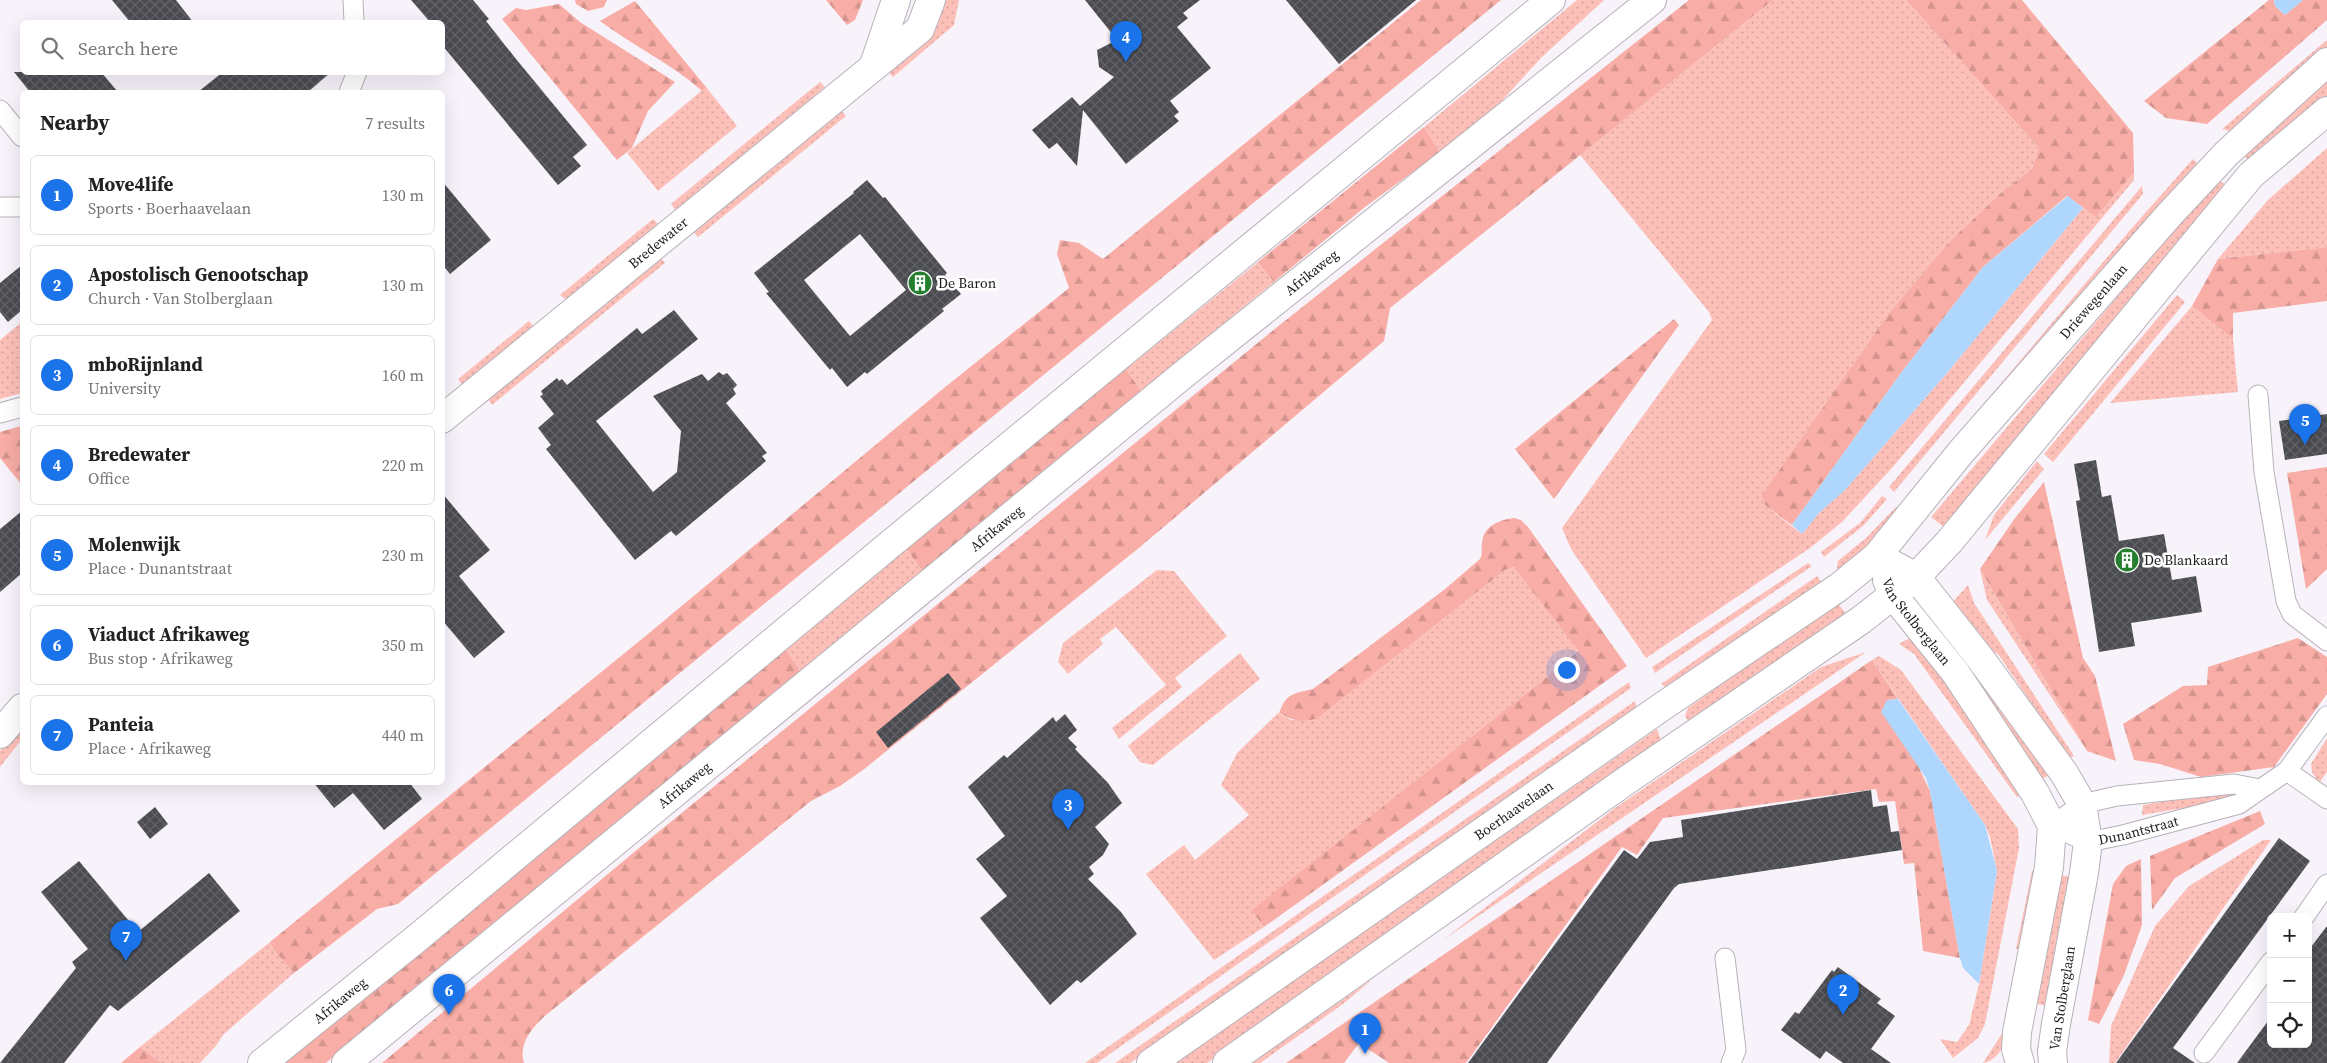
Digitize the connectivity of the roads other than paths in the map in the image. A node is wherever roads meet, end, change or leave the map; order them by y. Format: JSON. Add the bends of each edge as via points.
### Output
{"nodes":[{"id":1,"x":353,"y":0,"type":"edge"},
{"id":2,"x":896,"y":0,"type":"edge"},
{"id":3,"x":931,"y":0,"type":"edge"},
{"id":4,"x":1551,"y":0,"type":"edge"},
{"id":5,"x":1652,"y":0,"type":"edge"},
{"id":6,"x":354,"y":20,"type":"edge"},
{"id":7,"x":2327,"y":62,"type":"edge"},
{"id":8,"x":874,"y":65,"type":"junction"},
{"id":9,"x":356,"y":75,"type":"edge"},
{"id":10,"x":350,"y":90,"type":"edge"},
{"id":11,"x":0,"y":110,"type":"edge"},
{"id":12,"x":2327,"y":110,"type":"edge"},
{"id":13,"x":20,"y":135,"type":"edge"},
{"id":14,"x":20,"y":207,"type":"edge"},
{"id":15,"x":0,"y":208,"type":"edge"},
{"id":16,"x":2258,"y":395,"type":"dead end"},
{"id":17,"x":20,"y":407,"type":"edge"},
{"id":18,"x":0,"y":413,"type":"edge"},
{"id":19,"x":445,"y":417,"type":"edge"},
{"id":20,"x":1877,"y":556,"type":"junction"},
{"id":21,"x":1916,"y":577,"type":"junction"},
{"id":22,"x":1893,"y":595,"type":"junction"},
{"id":23,"x":2327,"y":641,"type":"edge"},
{"id":24,"x":20,"y":710,"type":"edge"},
{"id":25,"x":2327,"y":716,"type":"edge"},
{"id":26,"x":0,"y":734,"type":"edge"},
{"id":27,"x":2287,"y":771,"type":"junction"},
{"id":28,"x":2260,"y":789,"type":"junction"},
{"id":29,"x":2327,"y":799,"type":"edge"},
{"id":30,"x":2082,"y":804,"type":"junction"},
{"id":31,"x":2052,"y":826,"type":"junction"},
{"id":32,"x":2088,"y":842,"type":"junction"},
{"id":33,"x":2327,"y":884,"type":"edge"},
{"id":34,"x":2307,"y":913,"type":"edge"},
{"id":35,"x":1725,"y":958,"type":"dead end"},
{"id":36,"x":2267,"y":967,"type":"edge"},
{"id":37,"x":2204,"y":1053,"type":"dead end"},
{"id":38,"x":262,"y":1063,"type":"edge"},
{"id":39,"x":346,"y":1063,"type":"edge"},
{"id":40,"x":1151,"y":1063,"type":"edge"},
{"id":41,"x":1227,"y":1063,"type":"edge"},
{"id":42,"x":1731,"y":1063,"type":"edge"},
{"id":43,"x":2020,"y":1063,"type":"edge"},
{"id":44,"x":2053,"y":1063,"type":"edge"}],
"edges":[{"from":1,"to":6,"type":"street"},
{"from":2,"to":8,"type":"street"},
{"from":3,"to":8,"type":"street","name":"Bredewater","via":[[920,29]]},
{"from":4,"to":38,"type":"street","name":"Afrikaweg"},
{"from":5,"to":39,"type":"street","name":"Afrikaweg","via":[[1184,374]]},
{"from":7,"to":20,"type":"street","name":"Driewegenlaan","via":[[2227,153],[2176,207],[1967,445]]},
{"from":8,"to":19,"type":"street","name":"Bredewater"},
{"from":9,"to":10,"type":"street"},
{"from":11,"to":13,"type":"street"},
{"from":12,"to":21,"type":"street","via":[[2251,175],[1949,542]]},
{"from":14,"to":15,"type":"street"},
{"from":16,"to":23,"type":"street","via":[[2264,472],[2286,601],[2292,614]]},
{"from":17,"to":18,"type":"street"},
{"from":20,"to":21,"type":"street","name":"Van Stolberglaan"},
{"from":20,"to":22,"type":"street","name":"Van Stolberglaan"},
{"from":20,"to":40,"type":"street","name":"Boerhaavelaan","via":[[1839,587]]},
{"from":21,"to":22,"type":"street"},
{"from":21,"to":30,"type":"street","name":"Van Stolberglaan","via":[[1986,666],[2064,773]]},
{"from":22,"to":31,"type":"street","name":"Van Stolberglaan","via":[[1955,672],[2035,793]]},
{"from":22,"to":41,"type":"street"},
{"from":24,"to":26,"type":"street"},
{"from":25,"to":27,"type":"street","name":"Dunantstraat"},
{"from":27,"to":28,"type":"street","name":"Dunantstraat"},
{"from":27,"to":29,"type":"street"},
{"from":28,"to":30,"type":"street","via":[[2234,784],[2117,796]]},
{"from":28,"to":32,"type":"street","name":"Dunantstraat","via":[[2239,804]]},
{"from":30,"to":31,"type":"street"},
{"from":30,"to":32,"type":"street","name":"Van Stolberglaan"},
{"from":31,"to":32,"type":"street","name":"Dunantstraat"},
{"from":31,"to":43,"type":"street","name":"Van Stolberglaan","via":[[2052,847],[2016,1032]]},
{"from":32,"to":44,"type":"street","name":"Van Stolberglaan","via":[[2056,1024]]},
{"from":33,"to":34,"type":"street"},
{"from":35,"to":42,"type":"street","via":[[1736,1050]]},
{"from":36,"to":37,"type":"street"}]}
